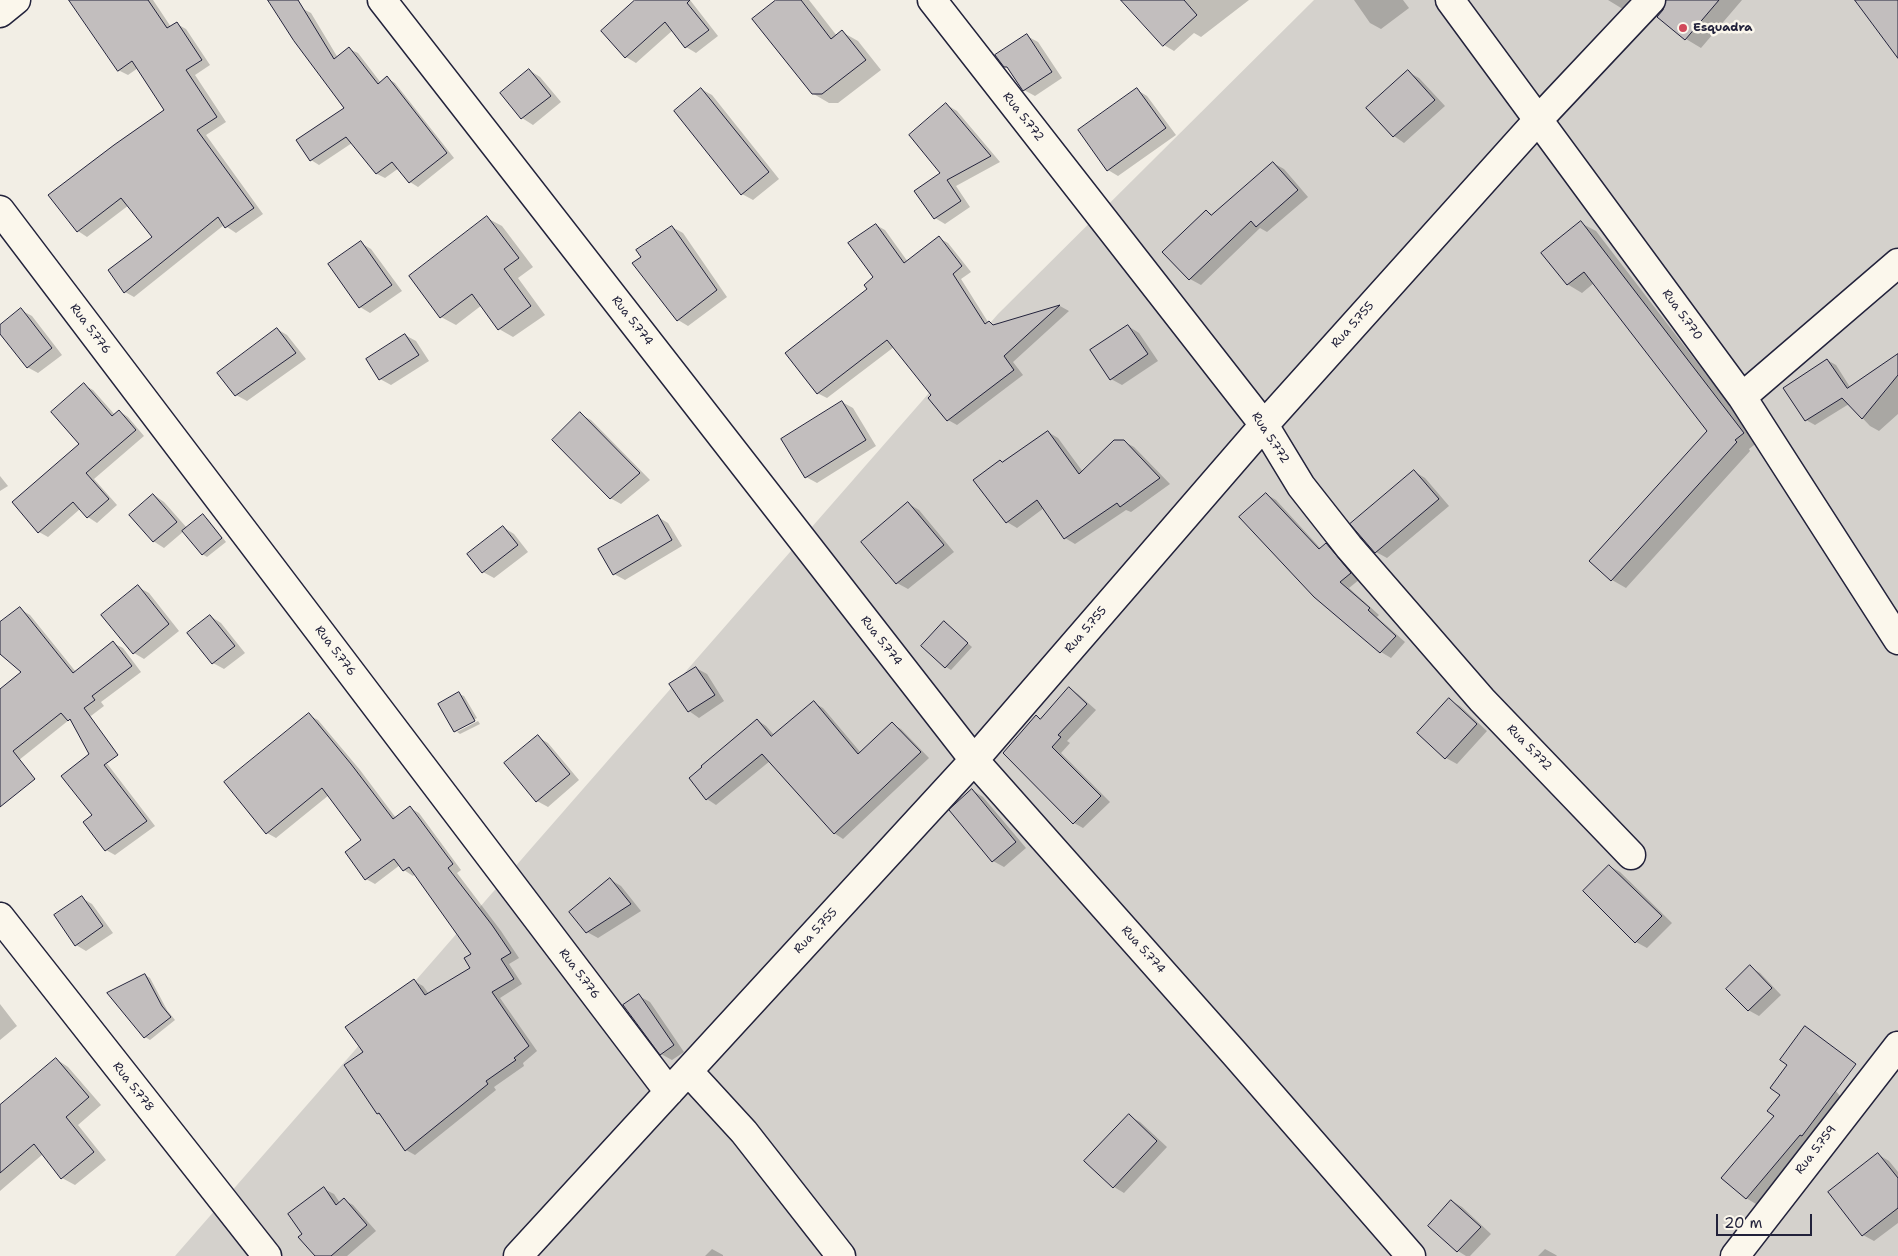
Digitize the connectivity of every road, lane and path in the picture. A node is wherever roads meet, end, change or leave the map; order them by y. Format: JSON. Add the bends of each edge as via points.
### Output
{"nodes":[{"id":1,"x":16,"y":0,"type":"edge"},
{"id":2,"x":382,"y":0,"type":"edge"},
{"id":3,"x":932,"y":0,"type":"edge"},
{"id":4,"x":1450,"y":0,"type":"edge"},
{"id":5,"x":1651,"y":0,"type":"edge"},
{"id":6,"x":0,"y":12,"type":"edge"},
{"id":7,"x":1538,"y":120,"type":"junction"},
{"id":8,"x":0,"y":210,"type":"edge"},
{"id":9,"x":1898,"y":263,"type":"edge"},
{"id":10,"x":1742,"y":397,"type":"junction"},
{"id":11,"x":1264,"y":425,"type":"junction"},
{"id":12,"x":1898,"y":640,"type":"edge"},
{"id":13,"x":974,"y":760,"type":"junction"},
{"id":14,"x":1631,"y":855,"type":"dead end"},
{"id":15,"x":0,"y":917,"type":"edge"},
{"id":16,"x":1898,"y":1046,"type":"edge"},
{"id":17,"x":688,"y":1070,"type":"junction"},
{"id":18,"x":669,"y":1092,"type":"junction"},
{"id":19,"x":267,"y":1256,"type":"edge"},
{"id":20,"x":518,"y":1256,"type":"edge"},
{"id":21,"x":841,"y":1256,"type":"edge"},
{"id":22,"x":1411,"y":1256,"type":"edge"},
{"id":23,"x":1735,"y":1256,"type":"edge"}],
"edges":[{"from":1,"to":6,"type":"street"},
{"from":2,"to":13,"type":"street","name":"Rua 5.774"},
{"from":3,"to":11,"type":"street","name":"Rua 5.772"},
{"from":4,"to":7,"type":"street","name":"Rua 5.770"},
{"from":5,"to":7,"type":"street","name":"Rua 5.755"},
{"from":7,"to":10,"type":"street","name":"Rua 5.770"},
{"from":7,"to":11,"type":"street","name":"Rua 5.755"},
{"from":8,"to":18,"type":"street","name":"Rua 5.776"},
{"from":9,"to":10,"type":"street"},
{"from":10,"to":12,"type":"street","name":"Rua 5.770"},
{"from":11,"to":13,"type":"street","name":"Rua 5.755"},
{"from":11,"to":14,"type":"street","name":"Rua 5.772","via":[[1301,486],[1349,548],[1482,700]]},
{"from":13,"to":17,"type":"street","name":"Rua 5.755"},
{"from":13,"to":22,"type":"street","name":"Rua 5.774"},
{"from":15,"to":19,"type":"street","name":"Rua 5.778"},
{"from":16,"to":23,"type":"street","name":"Rua 5.759"},
{"from":17,"to":18,"type":"street","name":"Rua 5.755"},
{"from":17,"to":21,"type":"street","via":[[744,1132]]},
{"from":18,"to":20,"type":"street","name":"Rua 5.755"}]}
